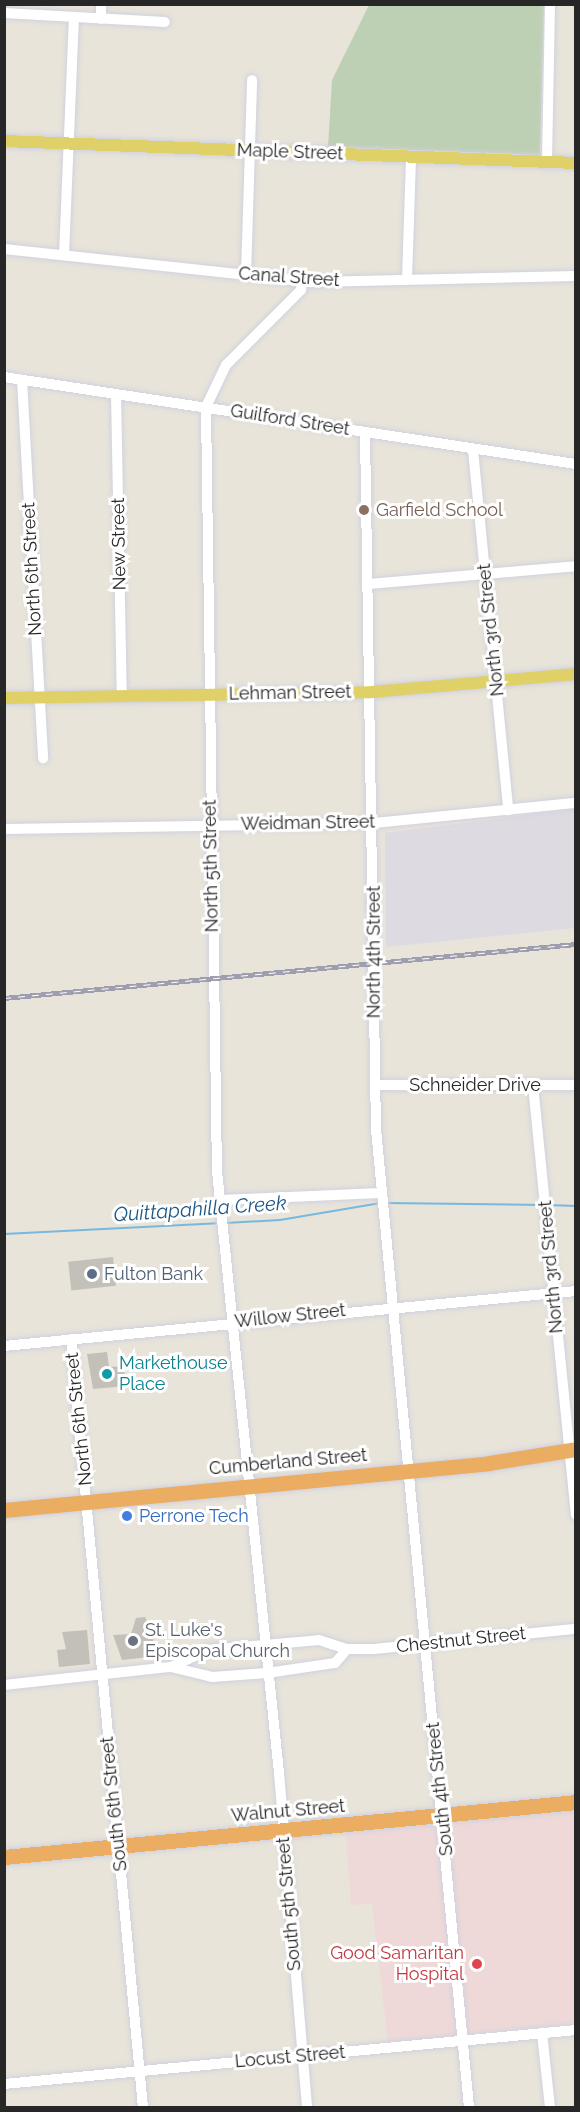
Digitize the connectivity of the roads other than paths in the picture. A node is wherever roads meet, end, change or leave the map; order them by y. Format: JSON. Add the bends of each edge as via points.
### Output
{"nodes":[{"id":1,"x":101,"y":4,"type":"edge"},
{"id":2,"x":550,"y":4,"type":"edge"},
{"id":3,"x":4,"y":13,"type":"edge"},
{"id":4,"x":74,"y":17,"type":"junction"},
{"id":5,"x":101,"y":19,"type":"junction"},
{"id":6,"x":165,"y":22,"type":"dead end"},
{"id":7,"x":252,"y":80,"type":"dead end"},
{"id":8,"x":4,"y":141,"type":"edge"},
{"id":9,"x":69,"y":143,"type":"junction"},
{"id":10,"x":250,"y":150,"type":"junction"},
{"id":11,"x":411,"y":157,"type":"junction"},
{"id":12,"x":547,"y":162,"type":"junction"},
{"id":13,"x":576,"y":163,"type":"edge"},
{"id":14,"x":4,"y":249,"type":"edge"},
{"id":15,"x":64,"y":255,"type":"junction"},
{"id":16,"x":246,"y":275,"type":"junction"},
{"id":17,"x":576,"y":276,"type":"edge"},
{"id":18,"x":407,"y":279,"type":"junction"},
{"id":19,"x":302,"y":281,"type":"junction"},
{"id":20,"x":4,"y":377,"type":"edge"},
{"id":21,"x":22,"y":380,"type":"junction"},
{"id":22,"x":116,"y":394,"type":"junction"},
{"id":23,"x":206,"y":407,"type":"junction"},
{"id":24,"x":365,"y":432,"type":"junction"},
{"id":25,"x":473,"y":450,"type":"junction"},
{"id":26,"x":576,"y":464,"type":"edge"},
{"id":27,"x":576,"y":566,"type":"edge"},
{"id":28,"x":485,"y":574,"type":"junction"},
{"id":29,"x":368,"y":584,"type":"junction"},
{"id":30,"x":576,"y":674,"type":"edge"},
{"id":31,"x":496,"y":684,"type":"junction"},
{"id":32,"x":370,"y":692,"type":"junction"},
{"id":33,"x":209,"y":694,"type":"junction"},
{"id":34,"x":122,"y":695,"type":"junction"},
{"id":35,"x":4,"y":698,"type":"edge"},
{"id":36,"x":40,"y":698,"type":"junction"},
{"id":37,"x":43,"y":758,"type":"dead end"},
{"id":38,"x":576,"y":803,"type":"edge"},
{"id":39,"x":508,"y":810,"type":"junction"},
{"id":40,"x":374,"y":823,"type":"junction"},
{"id":41,"x":211,"y":824,"type":"junction"},
{"id":42,"x":4,"y":829,"type":"edge"},
{"id":43,"x":375,"y":1085,"type":"junction"},
{"id":44,"x":532,"y":1085,"type":"junction"},
{"id":45,"x":576,"y":1085,"type":"edge"},
{"id":46,"x":220,"y":1200,"type":"junction"},
{"id":47,"x":382,"y":1200,"type":"junction"},
{"id":48,"x":576,"y":1291,"type":"edge"},
{"id":49,"x":554,"y":1293,"type":"junction"},
{"id":50,"x":392,"y":1305,"type":"junction"},
{"id":51,"x":232,"y":1322,"type":"junction"},
{"id":52,"x":71,"y":1339,"type":"junction"},
{"id":53,"x":4,"y":1346,"type":"edge"},
{"id":54,"x":572,"y":1449,"type":"edge"},
{"id":55,"x":409,"y":1471,"type":"junction"},
{"id":56,"x":250,"y":1485,"type":"junction"},
{"id":57,"x":88,"y":1500,"type":"junction"},
{"id":58,"x":4,"y":1510,"type":"edge"},
{"id":59,"x":576,"y":1515,"type":"edge"},
{"id":60,"x":576,"y":1629,"type":"edge"},
{"id":61,"x":427,"y":1643,"type":"junction"},
{"id":62,"x":264,"y":1646,"type":"junction"},
{"id":63,"x":347,"y":1649,"type":"junction"},
{"id":64,"x":171,"y":1666,"type":"junction"},
{"id":65,"x":267,"y":1672,"type":"junction"},
{"id":66,"x":102,"y":1673,"type":"junction"},
{"id":67,"x":4,"y":1686,"type":"edge"},
{"id":68,"x":576,"y":1802,"type":"edge"},
{"id":69,"x":444,"y":1816,"type":"junction"},
{"id":70,"x":284,"y":1832,"type":"junction"},
{"id":71,"x":118,"y":1847,"type":"junction"},
{"id":72,"x":4,"y":1857,"type":"edge"},
{"id":73,"x":576,"y":2030,"type":"edge"},
{"id":74,"x":542,"y":2033,"type":"junction"},
{"id":75,"x":463,"y":2041,"type":"junction"},
{"id":76,"x":303,"y":2056,"type":"junction"},
{"id":77,"x":139,"y":2071,"type":"junction"},
{"id":78,"x":4,"y":2084,"type":"edge"},
{"id":79,"x":143,"y":2108,"type":"edge"},
{"id":80,"x":307,"y":2108,"type":"edge"},
{"id":81,"x":469,"y":2108,"type":"edge"},
{"id":82,"x":550,"y":2108,"type":"edge"}],
"edges":[{"from":1,"to":5,"type":"street"},
{"from":2,"to":12,"type":"street"},
{"from":3,"to":4,"type":"street"},
{"from":4,"to":5,"type":"street"},
{"from":4,"to":9,"type":"street"},
{"from":5,"to":6,"type":"street"},
{"from":7,"to":10,"type":"street"},
{"from":8,"to":9,"type":"main road","name":"Maple Street"},
{"from":9,"to":10,"type":"main road","name":"Maple Street"},
{"from":9,"to":15,"type":"street"},
{"from":10,"to":11,"type":"main road","name":"Maple Street"},
{"from":10,"to":16,"type":"street"},
{"from":11,"to":12,"type":"main road","name":"Maple Street"},
{"from":11,"to":18,"type":"street"},
{"from":12,"to":13,"type":"main road","name":"Maple Street"},
{"from":14,"to":15,"type":"street","name":"Canal Street"},
{"from":15,"to":16,"type":"street","name":"Canal Street"},
{"from":16,"to":19,"type":"street","name":"Canal Street"},
{"from":17,"to":18,"type":"street","name":"Canal Street"},
{"from":18,"to":19,"type":"street","name":"Canal Street"},
{"from":19,"to":23,"type":"street","name":"North 5th Street","via":[[301,290],[226,365]]},
{"from":20,"to":21,"type":"street","name":"Guilford Street"},
{"from":21,"to":22,"type":"street","name":"Guilford Street"},
{"from":21,"to":36,"type":"street","name":"North 6th Street"},
{"from":22,"to":23,"type":"street","name":"Guilford Street"},
{"from":22,"to":34,"type":"street","name":"New Street"},
{"from":23,"to":24,"type":"street","name":"Guilford Street"},
{"from":23,"to":33,"type":"street","name":"North 5th Street"},
{"from":24,"to":25,"type":"street","name":"Guilford Street"},
{"from":24,"to":29,"type":"street","name":"North 4th Street"},
{"from":25,"to":26,"type":"street","name":"Guilford Street"},
{"from":25,"to":28,"type":"street","name":"North 3rd Street"},
{"from":27,"to":28,"type":"street"},
{"from":28,"to":29,"type":"street"},
{"from":28,"to":31,"type":"street","name":"North 3rd Street"},
{"from":29,"to":32,"type":"street","name":"North 4th Street"},
{"from":30,"to":31,"type":"main road","name":"Lehman Street"},
{"from":31,"to":32,"type":"main road","name":"Lehman Street"},
{"from":31,"to":39,"type":"street","name":"North 3rd Street"},
{"from":32,"to":33,"type":"main road","name":"Lehman Street"},
{"from":32,"to":40,"type":"street","name":"North 4th Street"},
{"from":33,"to":34,"type":"main road","name":"Lehman Street"},
{"from":33,"to":41,"type":"street","name":"North 5th Street"},
{"from":34,"to":36,"type":"main road","name":"Lehman Street"},
{"from":35,"to":36,"type":"main road","name":"Lehman Street"},
{"from":36,"to":37,"type":"street","name":"North 6th Street"},
{"from":38,"to":39,"type":"street","name":"Weidman Street"},
{"from":39,"to":40,"type":"street","name":"Weidman Street"},
{"from":40,"to":41,"type":"street","name":"Weidman Street"},
{"from":40,"to":43,"type":"street","name":"North 4th Street"},
{"from":41,"to":42,"type":"street","name":"Weidman Street"},
{"from":41,"to":46,"type":"street","name":"North 5th Street"},
{"from":43,"to":44,"type":"street","name":"Schneider Drive"},
{"from":43,"to":47,"type":"street","name":"North 4th Street"},
{"from":44,"to":45,"type":"street","name":"Schneider Drive"},
{"from":44,"to":49,"type":"street","name":"North 3rd Street"},
{"from":46,"to":47,"type":"street"},
{"from":46,"to":51,"type":"street","name":"North 5th Street"},
{"from":47,"to":50,"type":"street","name":"North 4th Street"},
{"from":48,"to":49,"type":"street","name":"Willow Street"},
{"from":49,"to":50,"type":"street","name":"Willow Street"},
{"from":49,"to":54,"type":"street","name":"North 3rd Street"},
{"from":50,"to":51,"type":"street","name":"Willow Street"},
{"from":50,"to":55,"type":"street","name":"North 4th Street"},
{"from":51,"to":52,"type":"street","name":"Willow Street"},
{"from":51,"to":56,"type":"street","name":"North 5th Street"},
{"from":52,"to":53,"type":"street","name":"Willow Street"},
{"from":52,"to":57,"type":"street","name":"North 6th Street"},
{"from":54,"to":55,"type":"highway","name":"Cumberland Street"},
{"from":54,"to":59,"type":"street","name":"North 3rd Street"},
{"from":55,"to":56,"type":"highway","name":"Cumberland Street"},
{"from":55,"to":61,"type":"street","name":"South 4th Street"},
{"from":56,"to":57,"type":"highway","name":"Cumberland Street"},
{"from":56,"to":62,"type":"street","name":"South 5th Street"},
{"from":57,"to":58,"type":"highway","name":"Cumberland Street"},
{"from":57,"to":66,"type":"street","name":"South 6th Street"},
{"from":60,"to":61,"type":"street","name":"Chestnut Street"},
{"from":61,"to":63,"type":"street","name":"Chestnut Street"},
{"from":61,"to":69,"type":"street","name":"South 4th Street"},
{"from":62,"to":63,"type":"street","name":"Chestnut Street","via":[[319,1640]]},
{"from":62,"to":64,"type":"street","name":"Chestnut Street","via":[[194,1653]]},
{"from":62,"to":65,"type":"street","name":"South 5th Street"},
{"from":63,"to":65,"type":"street","name":"Chestnut Street","via":[[335,1663]]},
{"from":64,"to":65,"type":"street","name":"Chestnut Street","via":[[212,1677]]},
{"from":64,"to":66,"type":"street","name":"Chestnut Street"},
{"from":65,"to":70,"type":"street","name":"South 5th Street"},
{"from":66,"to":67,"type":"street","name":"Chestnut Street"},
{"from":66,"to":71,"type":"street","name":"South 6th Street"},
{"from":68,"to":69,"type":"highway","name":"Walnut Street"},
{"from":69,"to":70,"type":"highway","name":"Walnut Street"},
{"from":69,"to":75,"type":"street","name":"South 4th Street"},
{"from":70,"to":71,"type":"highway","name":"Walnut Street"},
{"from":70,"to":76,"type":"street","name":"South 5th Street"},
{"from":71,"to":72,"type":"highway","name":"Walnut Street"},
{"from":71,"to":77,"type":"street","name":"South 6th Street"},
{"from":73,"to":74,"type":"street","name":"Locust Street"},
{"from":74,"to":75,"type":"street","name":"Locust Street"},
{"from":74,"to":82,"type":"street"},
{"from":75,"to":76,"type":"street","name":"Locust Street"},
{"from":75,"to":81,"type":"street","name":"South 4th Street"},
{"from":76,"to":77,"type":"street","name":"Locust Street"},
{"from":76,"to":80,"type":"street","name":"South 5th Street"},
{"from":77,"to":78,"type":"street","name":"Locust Street"},
{"from":77,"to":79,"type":"street","name":"South 6th Street"}]}
